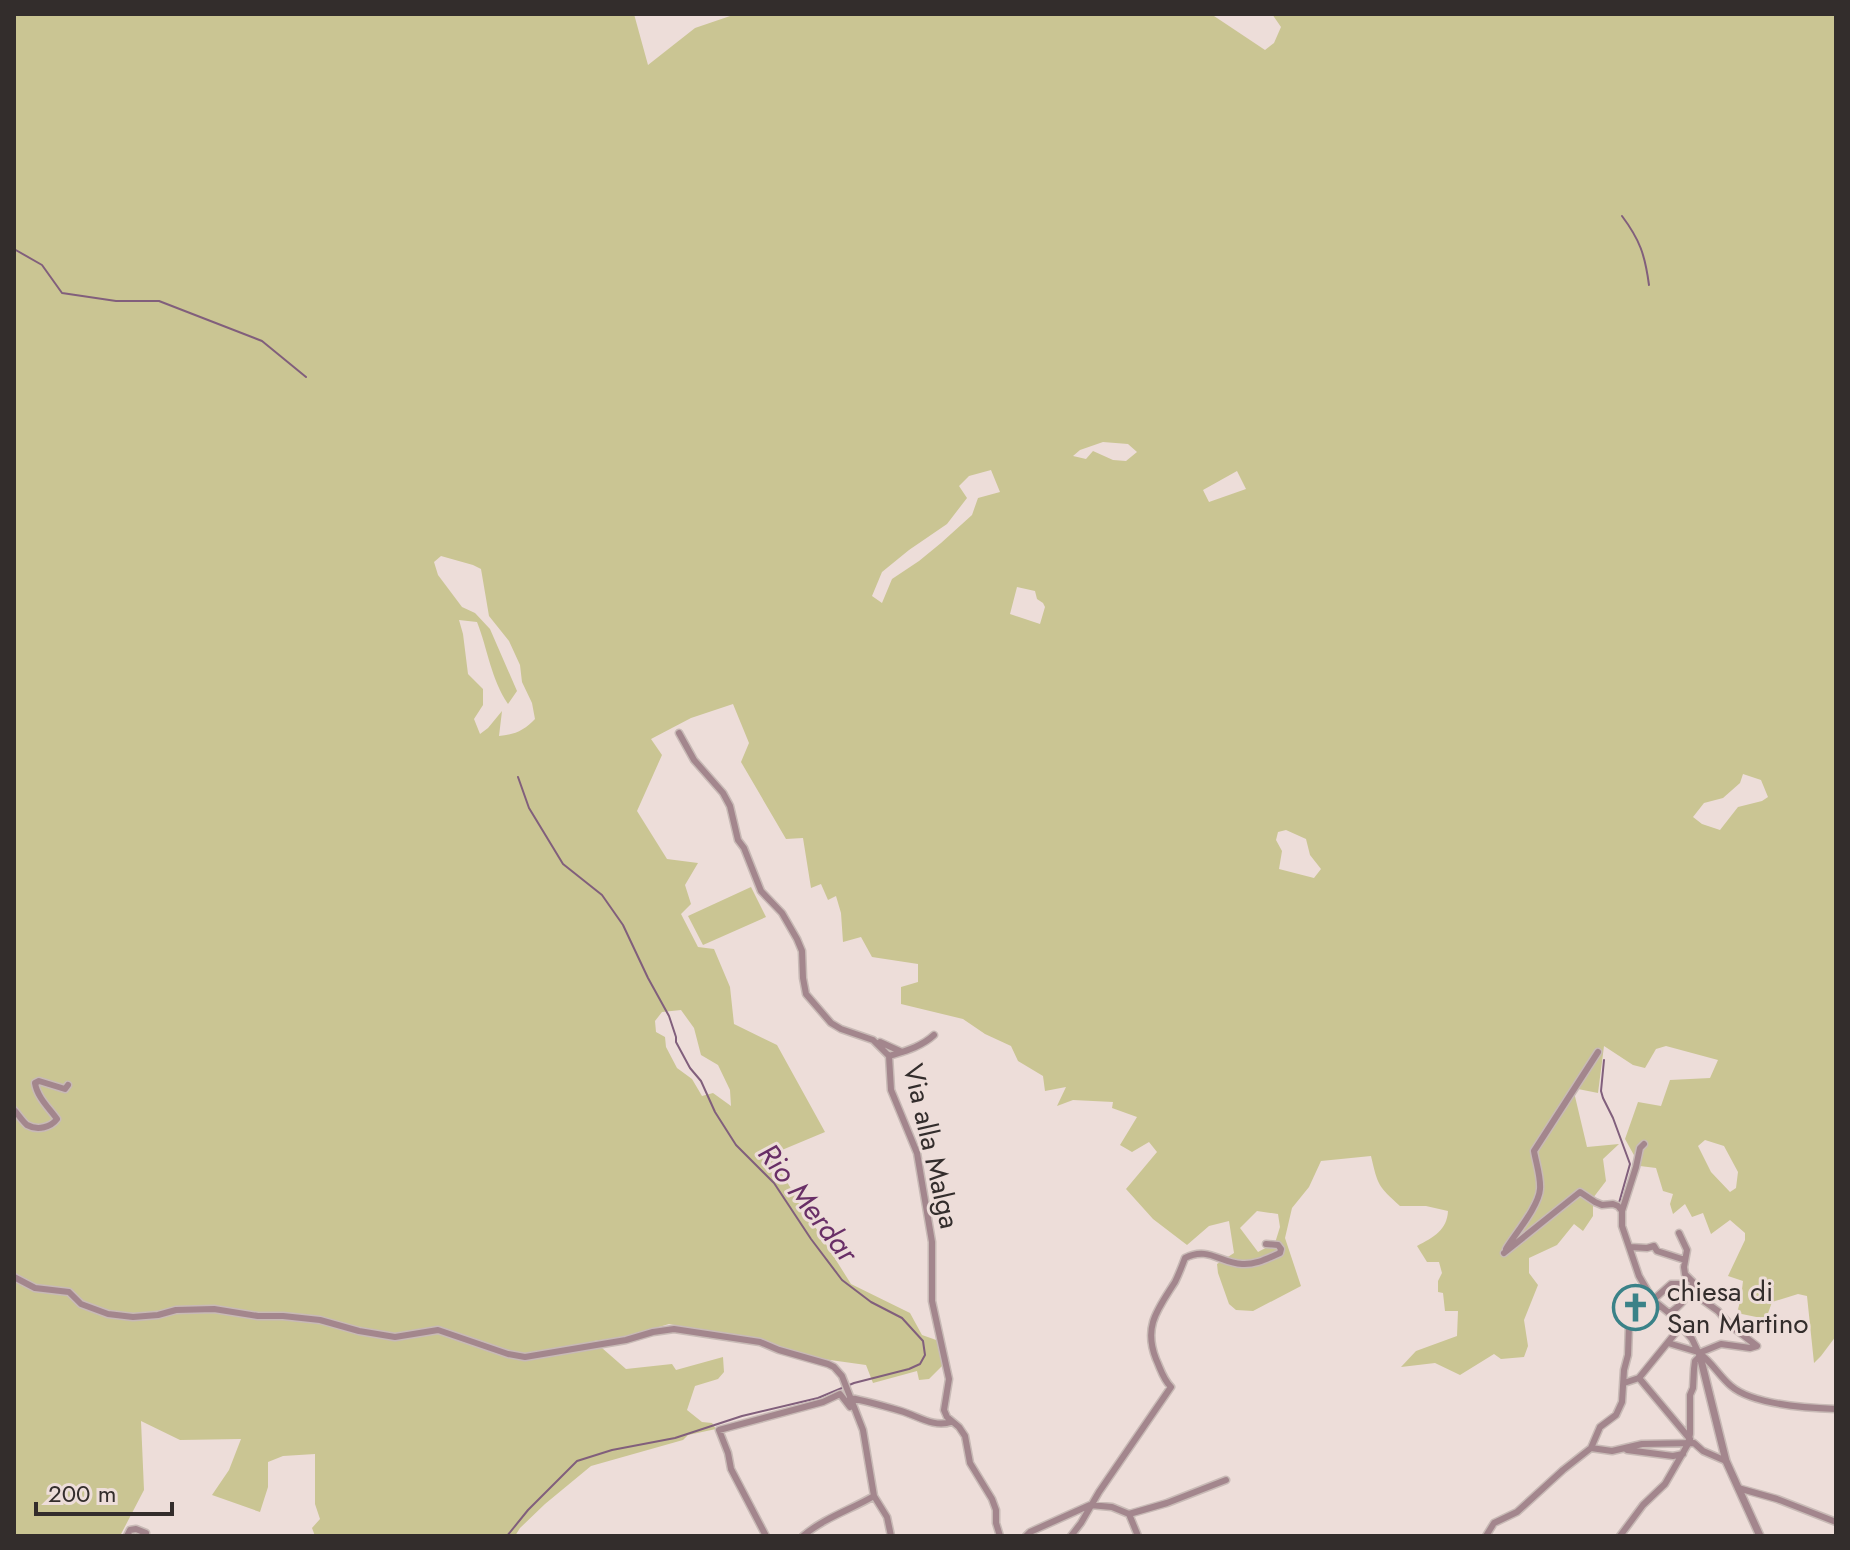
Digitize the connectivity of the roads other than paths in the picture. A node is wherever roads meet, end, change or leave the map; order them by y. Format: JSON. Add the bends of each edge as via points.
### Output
{"nodes":[{"id":1,"x":679,"y":733,"type":"dead end"},
{"id":2,"x":934,"y":1035,"type":"dead end"},
{"id":3,"x":873,"y":1040,"type":"junction"},
{"id":4,"x":902,"y":1052,"type":"junction"},
{"id":5,"x":1598,"y":1052,"type":"dead end"},
{"id":6,"x":889,"y":1056,"type":"junction"},
{"id":7,"x":68,"y":1085,"type":"dead end"},
{"id":8,"x":14,"y":1110,"type":"edge"},
{"id":9,"x":1644,"y":1144,"type":"dead end"},
{"id":10,"x":1622,"y":1211,"type":"junction"},
{"id":11,"x":1679,"y":1233,"type":"dead end"},
{"id":12,"x":1266,"y":1244,"type":"dead end"},
{"id":13,"x":1630,"y":1247,"type":"junction"},
{"id":14,"x":1685,"y":1260,"type":"junction"},
{"id":15,"x":14,"y":1277,"type":"edge"},
{"id":16,"x":1690,"y":1291,"type":"junction"},
{"id":17,"x":1683,"y":1299,"type":"junction"},
{"id":18,"x":1653,"y":1300,"type":"junction"},
{"id":19,"x":1659,"y":1306,"type":"junction"},
{"id":20,"x":1669,"y":1313,"type":"junction"},
{"id":21,"x":1682,"y":1325,"type":"junction"},
{"id":22,"x":1668,"y":1343,"type":"junction"},
{"id":23,"x":1699,"y":1354,"type":"junction"},
{"id":24,"x":1639,"y":1378,"type":"junction"},
{"id":25,"x":1624,"y":1383,"type":"junction"},
{"id":26,"x":849,"y":1394,"type":"junction"},
{"id":27,"x":862,"y":1400,"type":"junction"},
{"id":28,"x":1836,"y":1409,"type":"edge"},
{"id":29,"x":855,"y":1412,"type":"junction"},
{"id":30,"x":951,"y":1422,"type":"junction"},
{"id":31,"x":1689,"y":1442,"type":"junction"},
{"id":32,"x":1591,"y":1448,"type":"junction"},
{"id":33,"x":1620,"y":1450,"type":"junction"},
{"id":34,"x":1683,"y":1454,"type":"junction"},
{"id":35,"x":1726,"y":1461,"type":"junction"},
{"id":36,"x":1226,"y":1480,"type":"dead end"},
{"id":37,"x":1738,"y":1488,"type":"junction"},
{"id":38,"x":874,"y":1496,"type":"junction"},
{"id":39,"x":1092,"y":1505,"type":"junction"},
{"id":40,"x":1129,"y":1514,"type":"junction"},
{"id":41,"x":1836,"y":1522,"type":"edge"},
{"id":42,"x":146,"y":1533,"type":"dead end"},
{"id":43,"x":127,"y":1536,"type":"edge"},
{"id":44,"x":766,"y":1536,"type":"edge"},
{"id":45,"x":803,"y":1536,"type":"edge"},
{"id":46,"x":891,"y":1536,"type":"edge"},
{"id":47,"x":1000,"y":1536,"type":"edge"},
{"id":48,"x":1026,"y":1536,"type":"edge"},
{"id":49,"x":1071,"y":1536,"type":"edge"},
{"id":50,"x":1138,"y":1536,"type":"edge"},
{"id":51,"x":1486,"y":1536,"type":"edge"},
{"id":52,"x":1620,"y":1536,"type":"edge"},
{"id":53,"x":1760,"y":1536,"type":"edge"}],
"edges":[{"from":1,"to":3,"type":"street","name":"Via alla Malga","via":[[723,793],[761,891],[797,939],[806,994],[831,1023]]},
{"from":2,"to":4,"type":"street"},
{"from":3,"to":4,"type":"street"},
{"from":3,"to":6,"type":"street","name":"Via alla Malga"},
{"from":4,"to":6,"type":"street"},
{"from":5,"to":10,"type":"street","via":[[1534,1151],[1540,1191],[1504,1253],[1580,1192]]},
{"from":6,"to":30,"type":"street","name":"Via alla Malga","via":[[891,1090],[917,1153],[932,1242],[932,1301],[949,1379],[944,1410]]},
{"from":7,"to":8,"type":"street","via":[[65,1089],[35,1083],[57,1119],[53,1124],[28,1125]]},
{"from":9,"to":10,"type":"street"},
{"from":10,"to":13,"type":"street"},
{"from":11,"to":14,"type":"street","via":[[1687,1250]]},
{"from":12,"to":39,"type":"street","via":[[1278,1245],[1280,1253],[1252,1264],[1202,1253],[1185,1258],[1151,1329],[1150,1344],[1171,1387]]},
{"from":13,"to":14,"type":"street","via":[[1654,1246]]},
{"from":13,"to":18,"type":"street"},
{"from":14,"to":16,"type":"street","via":[[1685,1274],[1693,1282]]},
{"from":15,"to":26,"type":"street","via":[[35,1288],[69,1292],[81,1304],[108,1314],[133,1317],[203,1309],[320,1320],[395,1337],[444,1331],[525,1357],[680,1329],[760,1342],[823,1361],[839,1371]]},
{"from":16,"to":17,"type":"street"},
{"from":16,"to":23,"type":"street","via":[[1757,1346],[1721,1344]]},
{"from":17,"to":18,"type":"street","via":[[1682,1284],[1671,1284]]},
{"from":17,"to":20,"type":"street"},
{"from":18,"to":19,"type":"street"},
{"from":19,"to":20,"type":"street"},
{"from":19,"to":25,"type":"street","via":[[1629,1325]]},
{"from":20,"to":21,"type":"street"},
{"from":21,"to":22,"type":"street"},
{"from":21,"to":23,"type":"street"},
{"from":22,"to":23,"type":"street"},
{"from":22,"to":24,"type":"street"},
{"from":23,"to":28,"type":"street","via":[[1747,1396],[1800,1408]]},
{"from":23,"to":31,"type":"street","via":[[1690,1395]]},
{"from":23,"to":35,"type":"street"},
{"from":24,"to":25,"type":"street"},
{"from":24,"to":31,"type":"street"},
{"from":25,"to":32,"type":"street","via":[[1616,1415],[1600,1427]]},
{"from":26,"to":27,"type":"street"},
{"from":26,"to":29,"type":"street"},
{"from":27,"to":29,"type":"street"},
{"from":27,"to":30,"type":"street","via":[[931,1422]]},
{"from":29,"to":38,"type":"street"},
{"from":29,"to":44,"type":"street","via":[[840,1394],[719,1430],[731,1469]]},
{"from":30,"to":47,"type":"street","name":"Via alla Malga","via":[[965,1436],[970,1463],[992,1499]]},
{"from":31,"to":33,"type":"street"},
{"from":31,"to":34,"type":"street"},
{"from":31,"to":35,"type":"street"},
{"from":32,"to":33,"type":"street"},
{"from":32,"to":51,"type":"street","via":[[1517,1512],[1494,1523]]},
{"from":33,"to":34,"type":"street"},
{"from":34,"to":52,"type":"street","via":[[1665,1484]]},
{"from":35,"to":37,"type":"street"},
{"from":36,"to":40,"type":"street"},
{"from":37,"to":41,"type":"street"},
{"from":37,"to":53,"type":"street"},
{"from":38,"to":45,"type":"street"},
{"from":38,"to":46,"type":"street"},
{"from":39,"to":40,"type":"street"},
{"from":39,"to":48,"type":"street"},
{"from":39,"to":49,"type":"street"},
{"from":40,"to":50,"type":"street"},
{"from":42,"to":43,"type":"street","via":[[136,1529]]}]}
